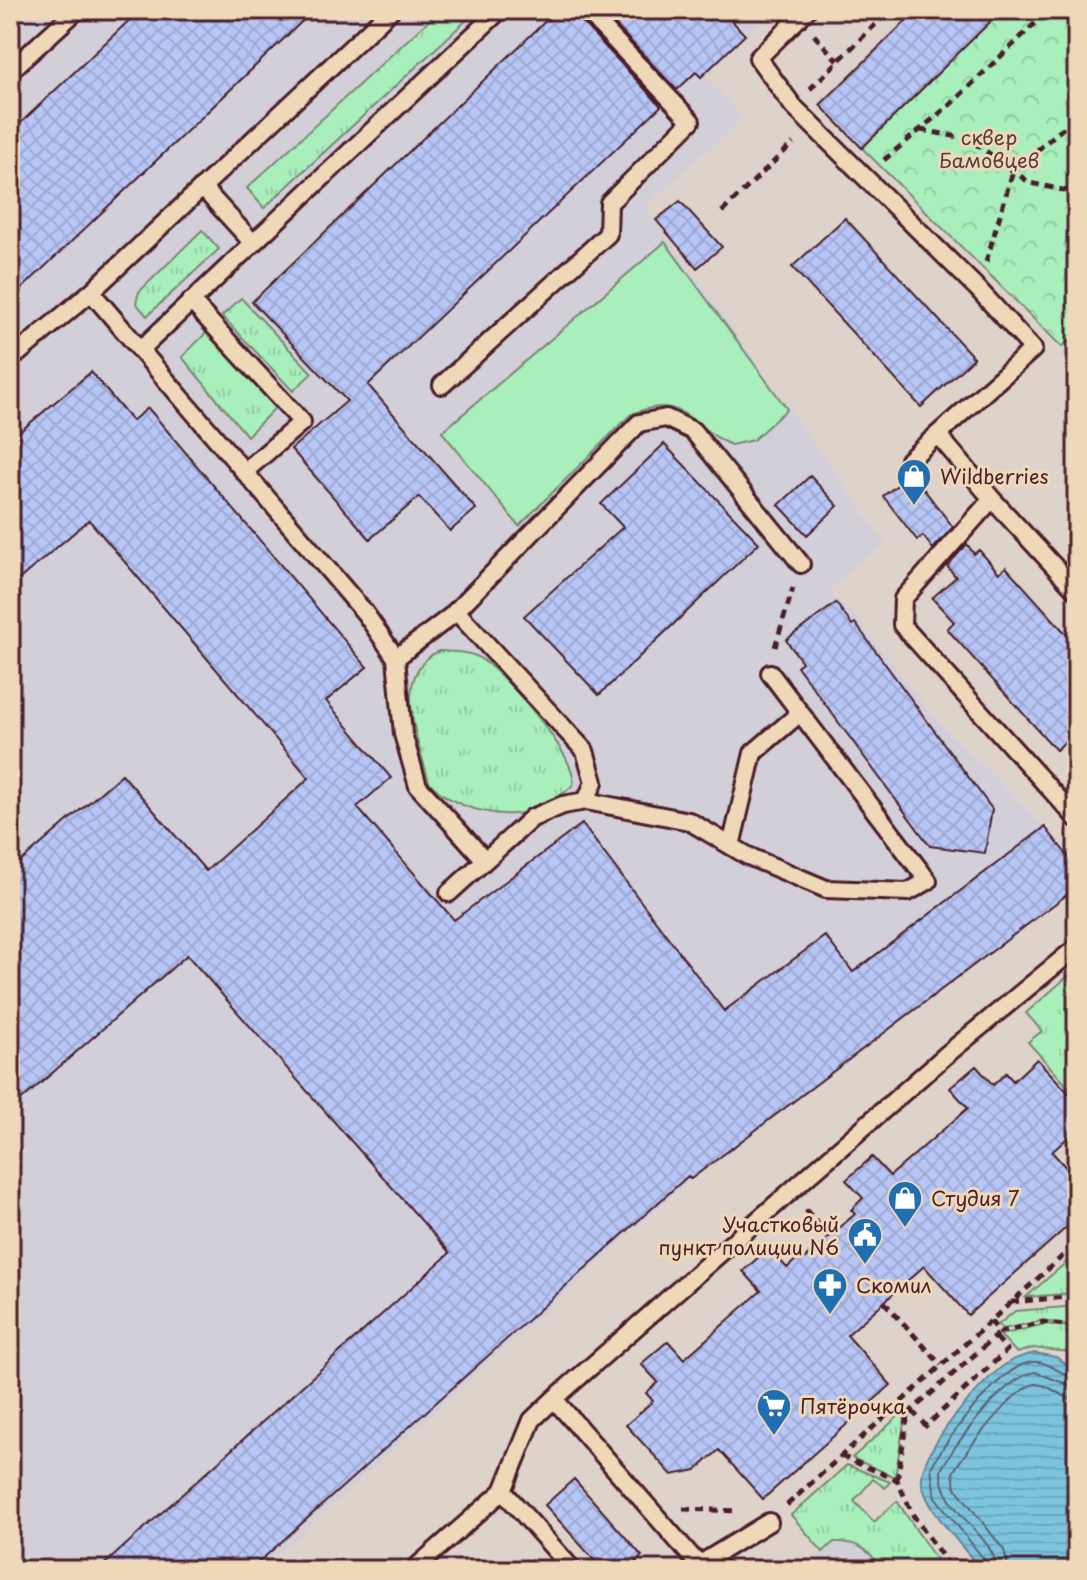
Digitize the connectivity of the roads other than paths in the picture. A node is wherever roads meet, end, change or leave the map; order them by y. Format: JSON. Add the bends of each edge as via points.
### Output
{"nodes":[{"id":1,"x":77,"y":10,"type":"edge"},
{"id":2,"x":391,"y":10,"type":"edge"},
{"id":3,"x":500,"y":10,"type":"edge"},
{"id":4,"x":586,"y":10,"type":"edge"},
{"id":5,"x":807,"y":10,"type":"edge"},
{"id":6,"x":10,"y":71,"type":"edge"},
{"id":7,"x":202,"y":187,"type":"junction"},
{"id":8,"x":253,"y":243,"type":"junction"},
{"id":9,"x":91,"y":292,"type":"junction"},
{"id":10,"x":191,"y":301,"type":"junction"},
{"id":11,"x":140,"y":350,"type":"junction"},
{"id":12,"x":10,"y":360,"type":"edge"},
{"id":13,"x":442,"y":385,"type":"dead end"},
{"id":14,"x":938,"y":435,"type":"junction"},
{"id":15,"x":909,"y":460,"type":"dead end"},
{"id":16,"x":244,"y":472,"type":"junction"},
{"id":17,"x":992,"y":499,"type":"junction"},
{"id":18,"x":801,"y":564,"type":"road end"},
{"id":19,"x":1077,"y":591,"type":"edge"},
{"id":20,"x":456,"y":611,"type":"junction"},
{"id":21,"x":396,"y":658,"type":"junction"},
{"id":22,"x":770,"y":673,"type":"road end"},
{"id":23,"x":800,"y":713,"type":"junction"},
{"id":24,"x":586,"y":801,"type":"junction"},
{"id":25,"x":1077,"y":819,"type":"edge"},
{"id":26,"x":731,"y":846,"type":"junction"},
{"id":27,"x":485,"y":860,"type":"junction"},
{"id":28,"x":449,"y":893,"type":"dead end"},
{"id":29,"x":1076,"y":949,"type":"edge"},
{"id":30,"x":554,"y":1399,"type":"junction"},
{"id":31,"x":503,"y":1491,"type":"junction"},
{"id":32,"x":769,"y":1522,"type":"dead end"},
{"id":33,"x":695,"y":1567,"type":"edge"},
{"id":34,"x":413,"y":1570,"type":"edge"},
{"id":35,"x":573,"y":1570,"type":"edge"}],
"edges":[{"from":1,"to":6,"type":"lane"},
{"from":2,"to":7,"type":"lane"},
{"from":3,"to":8,"type":"lane"},
{"from":4,"to":13,"type":"lane","via":[[691,121],[609,203],[608,234]]},
{"from":5,"to":14,"type":"lane","via":[[758,58],[793,106],[1033,349]]},
{"from":7,"to":8,"type":"lane"},
{"from":7,"to":9,"type":"lane"},
{"from":8,"to":10,"type":"lane"},
{"from":9,"to":11,"type":"lane"},
{"from":9,"to":12,"type":"lane"},
{"from":10,"to":11,"type":"lane"},
{"from":10,"to":16,"type":"lane","via":[[302,422]]},
{"from":11,"to":16,"type":"lane"},
{"from":14,"to":15,"type":"lane"},
{"from":14,"to":17,"type":"lane"},
{"from":16,"to":21,"type":"lane","via":[[365,613]]},
{"from":17,"to":19,"type":"lane"},
{"from":17,"to":25,"type":"lane","via":[[903,599],[902,625]]},
{"from":18,"to":20,"type":"lane","via":[[693,431],[666,418],[639,423]]},
{"from":20,"to":21,"type":"lane"},
{"from":20,"to":24,"type":"lane","via":[[585,751],[594,782]]},
{"from":21,"to":27,"type":"lane","via":[[403,734],[418,786]]},
{"from":22,"to":23,"type":"lane"},
{"from":23,"to":26,"type":"lane","via":[[753,753]]},
{"from":23,"to":26,"type":"lane","via":[[928,881],[908,892],[826,889]]},
{"from":24,"to":26,"type":"lane","via":[[689,821]]},
{"from":24,"to":27,"type":"lane","via":[[532,818]]},
{"from":27,"to":28,"type":"lane"},
{"from":29,"to":30,"type":"lane","via":[[946,1055]]},
{"from":30,"to":31,"type":"lane","via":[[532,1420]]},
{"from":30,"to":33,"type":"lane"},
{"from":31,"to":34,"type":"lane"},
{"from":31,"to":35,"type":"lane"},
{"from":32,"to":33,"type":"lane"}]}
